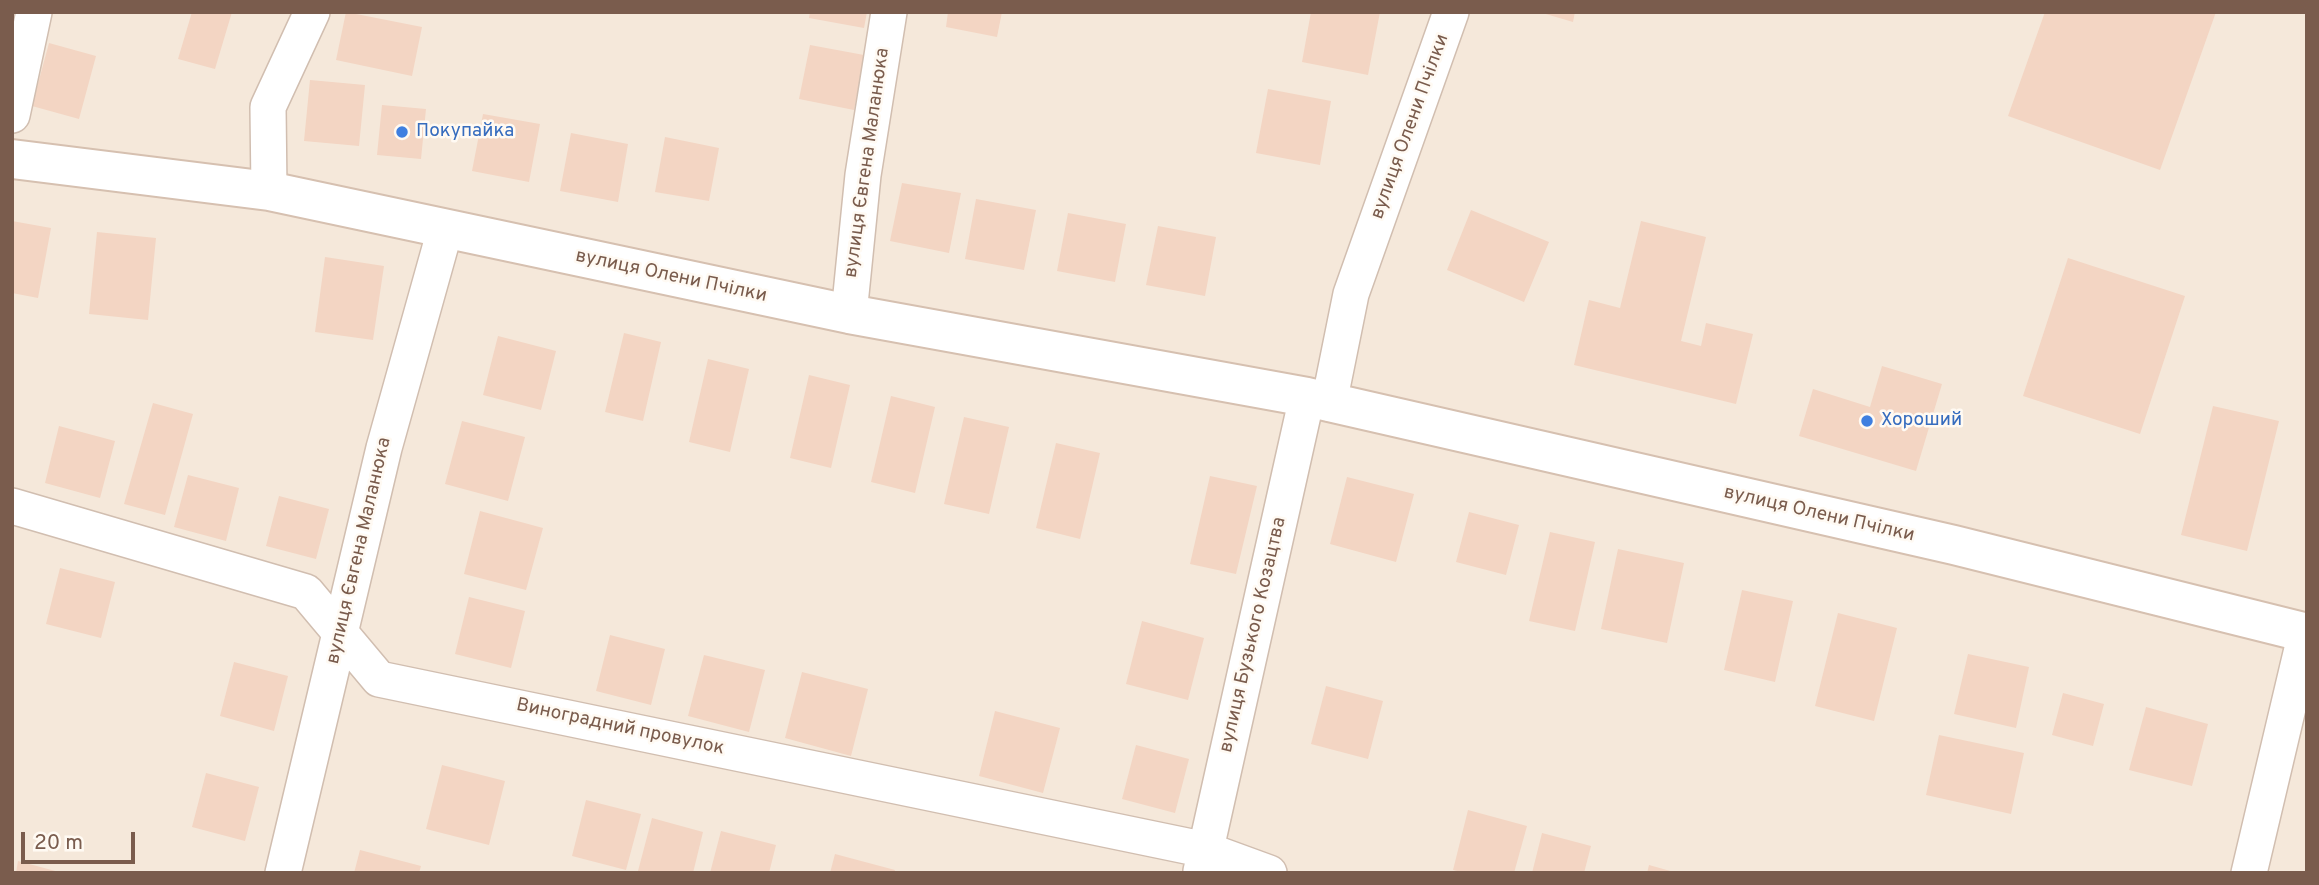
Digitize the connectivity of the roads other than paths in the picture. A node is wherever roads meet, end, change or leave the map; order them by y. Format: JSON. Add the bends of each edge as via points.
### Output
{"nodes":[{"id":1,"x":34,"y":12,"type":"edge"},
{"id":2,"x":312,"y":12,"type":"edge"},
{"id":3,"x":889,"y":12,"type":"edge"},
{"id":4,"x":1451,"y":12,"type":"edge"},
{"id":5,"x":12,"y":115,"type":"edge"},
{"id":6,"x":12,"y":159,"type":"edge"},
{"id":7,"x":269,"y":191,"type":"junction"},
{"id":8,"x":445,"y":230,"type":"junction"},
{"id":9,"x":849,"y":314,"type":"junction"},
{"id":10,"x":1318,"y":400,"type":"junction"},
{"id":11,"x":12,"y":506,"type":"edge"},
{"id":12,"x":341,"y":632,"type":"junction"},
{"id":13,"x":2306,"y":633,"type":"edge"},
{"id":14,"x":1203,"y":861,"type":"edge"},
{"id":15,"x":283,"y":873,"type":"edge"},
{"id":16,"x":1269,"y":873,"type":"edge"},
{"id":17,"x":2249,"y":873,"type":"edge"}],
"edges":[{"from":1,"to":5,"type":"street"},
{"from":2,"to":7,"type":"street","via":[[268,107]]},
{"from":3,"to":9,"type":"street","name":"вулиця Євгена Маланюка","via":[[863,176]]},
{"from":4,"to":10,"type":"street","name":"вулиця Олени Пчілки"},
{"from":6,"to":7,"type":"street","name":"вулиця Олени Пчілки"},
{"from":7,"to":8,"type":"street","name":"вулиця Олени Пчілки"},
{"from":8,"to":9,"type":"street","name":"вулиця Олени Пчілки"},
{"from":8,"to":12,"type":"street","name":"вулиця Євгена Маланюка","via":[[384,448]]},
{"from":9,"to":10,"type":"street","name":"вулиця Олени Пчілки"},
{"from":10,"to":13,"type":"street","name":"вулиця Олени Пчілки","via":[[1954,545]]},
{"from":10,"to":14,"type":"street","name":"вулиця Бузького Козацтва"},
{"from":11,"to":12,"type":"street","name":"Виноградний провулок","via":[[306,592]]},
{"from":12,"to":14,"type":"street","name":"Виноградний провулок","via":[[379,679]]},
{"from":12,"to":15,"type":"street","name":"вулиця Євгена Маланюка"},
{"from":13,"to":17,"type":"street"},
{"from":14,"to":16,"type":"street","name":"Виноградний провулок"}]}
